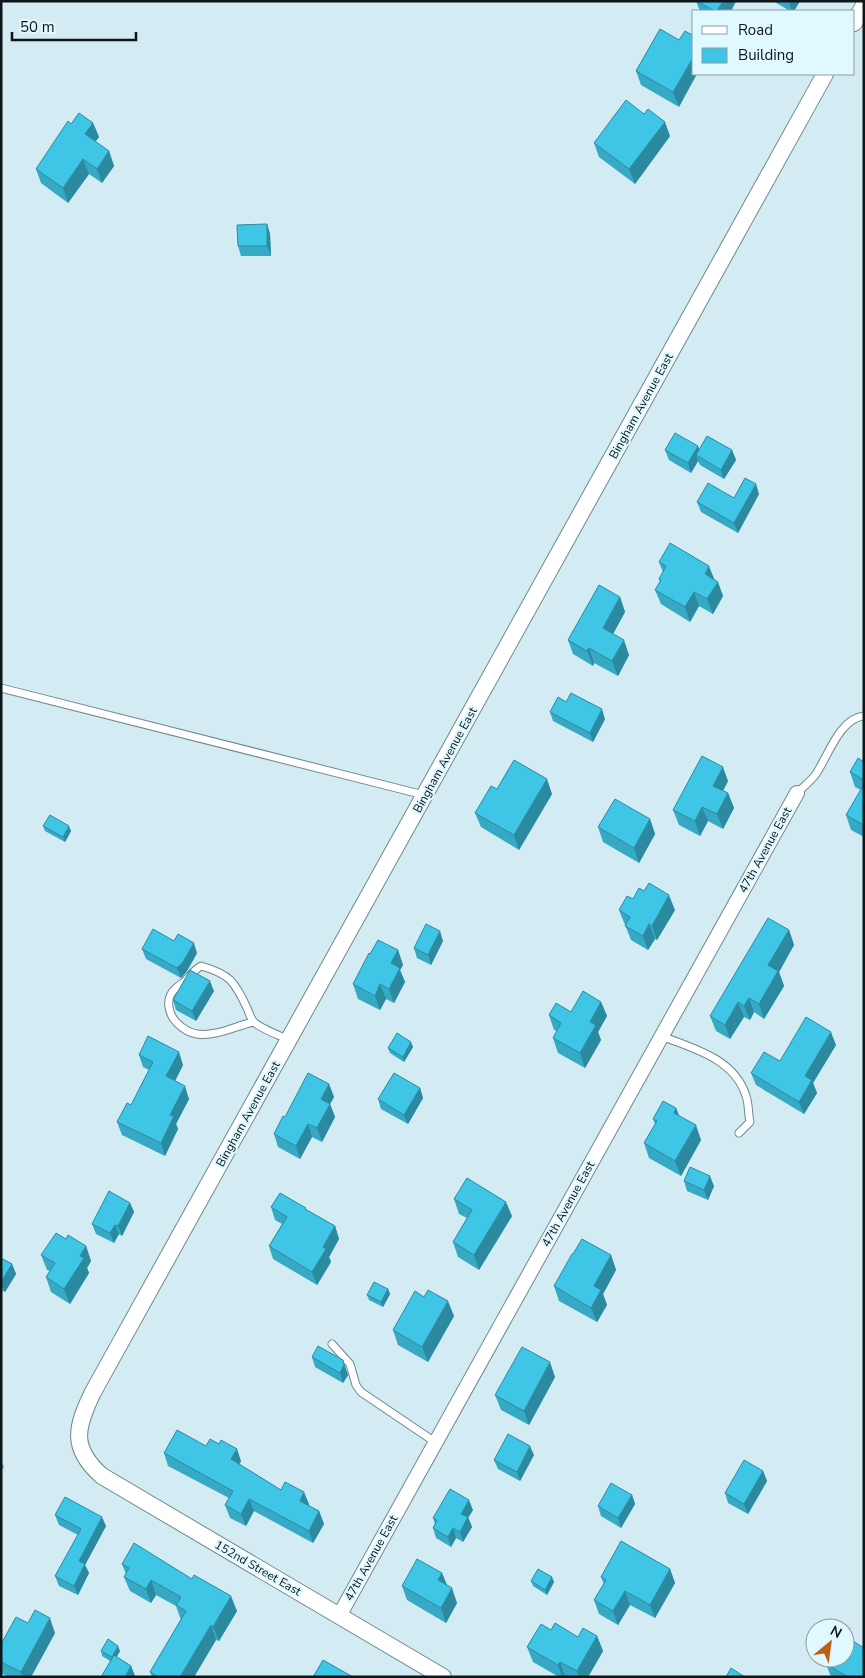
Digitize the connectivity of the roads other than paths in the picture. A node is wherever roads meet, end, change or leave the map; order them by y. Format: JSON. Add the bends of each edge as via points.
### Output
{"nodes":[{"id":1,"x":824,"y":75,"type":"edge"},
{"id":2,"x":1,"y":688,"type":"edge"},
{"id":3,"x":864,"y":716,"type":"edge"},
{"id":4,"x":796,"y":793,"type":"joint"},
{"id":5,"x":425,"y":796,"type":"junction"},
{"id":6,"x":253,"y":1022,"type":"junction"},
{"id":7,"x":661,"y":1036,"type":"junction"},
{"id":8,"x":289,"y":1040,"type":"junction"},
{"id":9,"x":739,"y":1133,"type":"dead end"},
{"id":10,"x":332,"y":1344,"type":"dead end"},
{"id":11,"x":435,"y":1442,"type":"junction"},
{"id":12,"x":81,"y":1450,"type":"joint"},
{"id":13,"x":339,"y":1616,"type":"junction"},
{"id":14,"x":443,"y":1677,"type":"edge"}],
"edges":[{"from":1,"to":5,"type":"street","name":"Bingham Avenue East"},
{"from":2,"to":5,"type":"lane"},
{"from":3,"to":4,"type":"lane","via":[[856,717],[839,734],[815,776]]},
{"from":4,"to":7,"type":"street","name":"47th Avenue East"},
{"from":5,"to":8,"type":"street","name":"Bingham Avenue East"},
{"from":6,"to":6,"type":"lane","via":[[241,994],[228,976],[201,966],[174,990],[168,1004],[172,1018],[180,1027],[195,1034]]},
{"from":6,"to":8,"type":"lane"},
{"from":7,"to":9,"type":"lane","via":[[720,1061],[737,1077],[746,1096],[750,1122]]},
{"from":7,"to":11,"type":"street","name":"47th Avenue East"},
{"from":8,"to":12,"type":"street","name":"Bingham Avenue East","via":[[93,1392],[81,1421]]},
{"from":10,"to":11,"type":"lane","via":[[350,1364],[361,1392]]},
{"from":11,"to":13,"type":"street","name":"47th Avenue East"},
{"from":12,"to":13,"type":"street","name":"152nd Street East","via":[[90,1466],[102,1476]]},
{"from":13,"to":14,"type":"street","name":"152nd Street East"}]}
